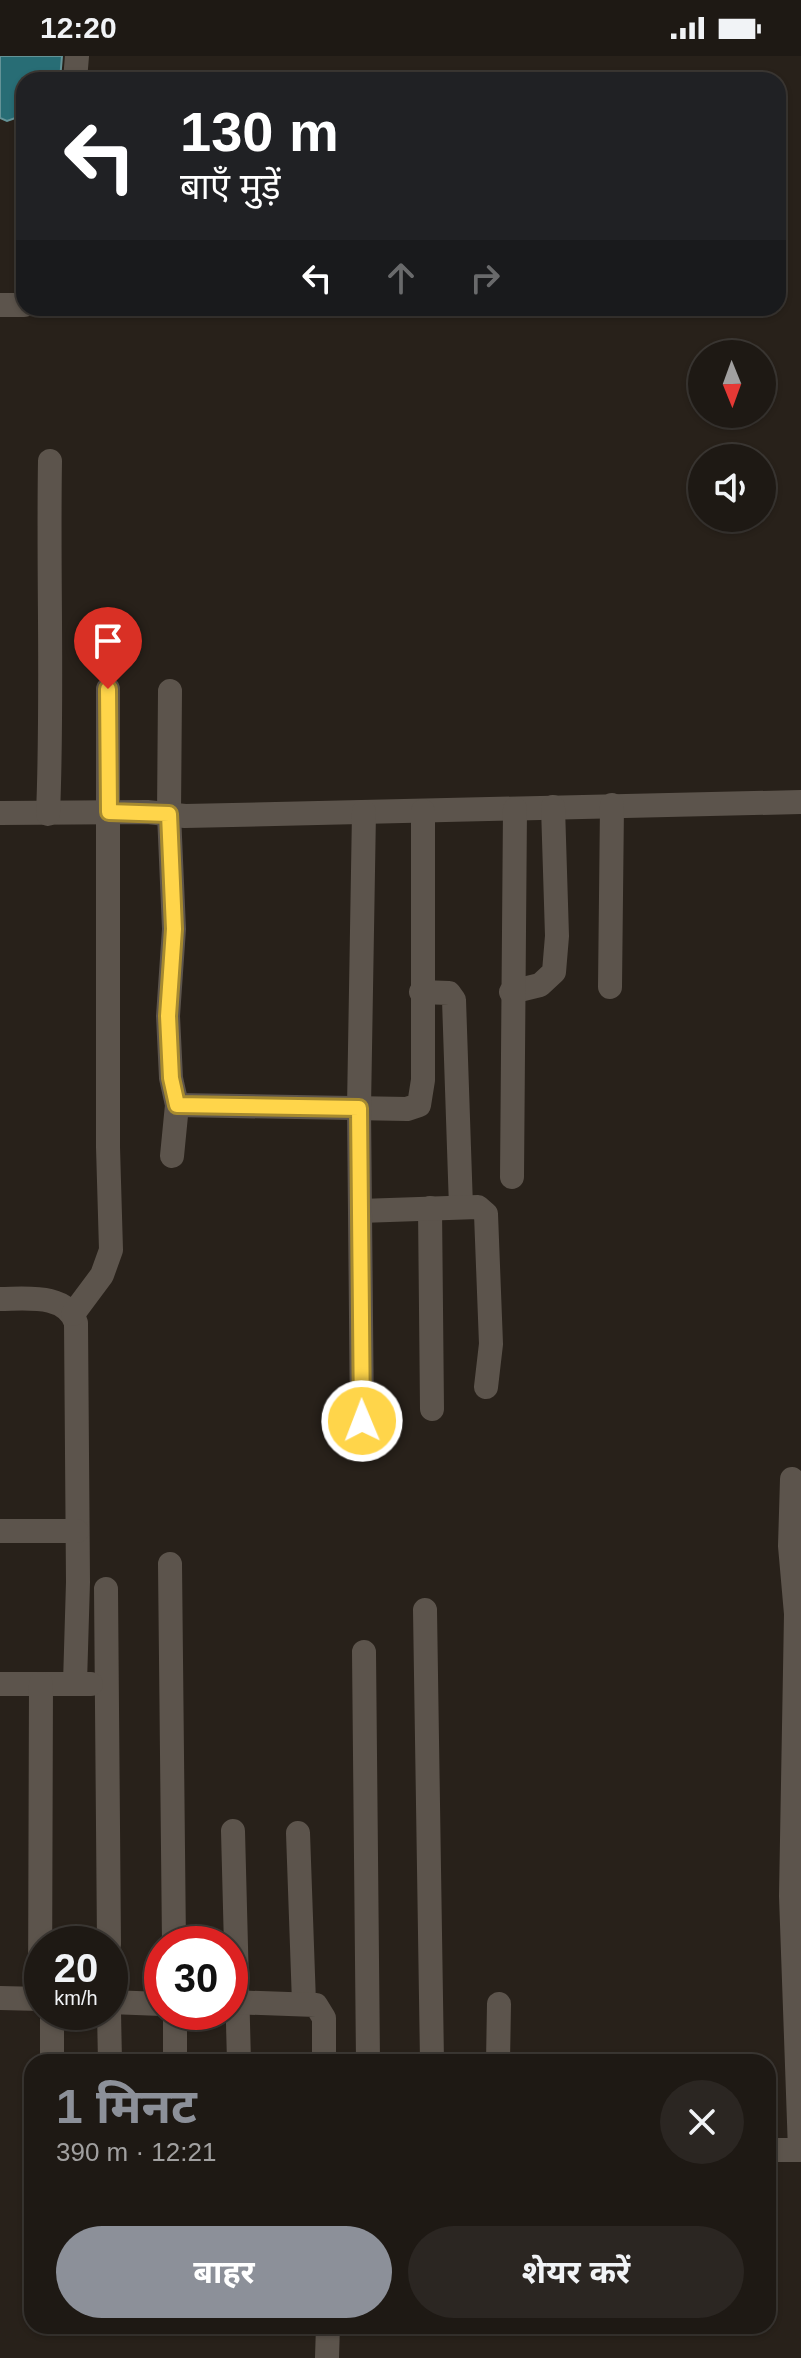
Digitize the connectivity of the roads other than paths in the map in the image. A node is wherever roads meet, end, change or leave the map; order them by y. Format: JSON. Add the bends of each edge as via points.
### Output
{"nodes":[{"id":1,"x":50,"y":461,"type":"dead end"},
{"id":2,"x":108,"y":689,"type":"dead end"},
{"id":3,"x":170,"y":691,"type":"dead end"},
{"id":4,"x":801,"y":802,"type":"edge"},
{"id":5,"x":612,"y":805,"type":"junction"},
{"id":6,"x":553,"y":807,"type":"junction"},
{"id":7,"x":515,"y":809,"type":"junction"},
{"id":8,"x":423,"y":811,"type":"junction"},
{"id":9,"x":109,"y":812,"type":"junction"},
{"id":10,"x":364,"y":812,"type":"junction"},
{"id":11,"x":0,"y":813,"type":"edge"},
{"id":12,"x":48,"y":814,"type":"junction"},
{"id":13,"x":169,"y":814,"type":"junction"},
{"id":14,"x":610,"y":987,"type":"dead end"},
{"id":15,"x":421,"y":992,"type":"junction"},
{"id":16,"x":511,"y":992,"type":"junction"},
{"id":17,"x":177,"y":1105,"type":"junction"},
{"id":18,"x":359,"y":1108,"type":"junction"},
{"id":19,"x":172,"y":1156,"type":"dead end"},
{"id":20,"x":512,"y":1177,"type":"dead end"},
{"id":21,"x":461,"y":1207,"type":"junction"},
{"id":22,"x":430,"y":1208,"type":"junction"},
{"id":23,"x":360,"y":1211,"type":"junction"},
{"id":24,"x":0,"y":1299,"type":"edge"},
{"id":25,"x":73,"y":1314,"type":"junction"},
{"id":26,"x":486,"y":1387,"type":"dead end"},
{"id":27,"x":432,"y":1409,"type":"dead end"},
{"id":28,"x":362,"y":1421,"type":"dead end"},
{"id":29,"x":792,"y":1479,"type":"dead end"},
{"id":30,"x":0,"y":1531,"type":"edge"},
{"id":31,"x":77,"y":1531,"type":"junction"},
{"id":32,"x":170,"y":1564,"type":"dead end"},
{"id":33,"x":106,"y":1589,"type":"dead end"},
{"id":34,"x":425,"y":1610,"type":"dead end"},
{"id":35,"x":364,"y":1652,"type":"dead end"},
{"id":36,"x":75,"y":1683,"type":"junction"},
{"id":37,"x":0,"y":1684,"type":"edge"},
{"id":38,"x":41,"y":1684,"type":"junction"},
{"id":39,"x":110,"y":1685,"type":"junction"},
{"id":40,"x":233,"y":1831,"type":"dead end"},
{"id":41,"x":298,"y":1833,"type":"dead end"},
{"id":42,"x":44,"y":1926,"type":"edge"},
{"id":43,"x":109,"y":1926,"type":"edge"},
{"id":44,"x":174,"y":1926,"type":"edge"},
{"id":45,"x":234,"y":1926,"type":"edge"},
{"id":46,"x":0,"y":1998,"type":"edge"},
{"id":47,"x":24,"y":2001,"type":"edge"},
{"id":48,"x":248,"y":2002,"type":"edge"},
{"id":49,"x":304,"y":2003,"type":"junction"},
{"id":50,"x":499,"y":2004,"type":"dead end"},
{"id":51,"x":48,"y":2030,"type":"edge"},
{"id":52,"x":109,"y":2030,"type":"edge"},
{"id":53,"x":175,"y":2030,"type":"edge"},
{"id":54,"x":236,"y":2030,"type":"edge"},
{"id":55,"x":51,"y":2054,"type":"edge"},
{"id":56,"x":110,"y":2054,"type":"edge"},
{"id":57,"x":175,"y":2054,"type":"edge"},
{"id":58,"x":238,"y":2054,"type":"edge"},
{"id":59,"x":324,"y":2054,"type":"edge"},
{"id":60,"x":368,"y":2054,"type":"edge"},
{"id":61,"x":432,"y":2054,"type":"edge"},
{"id":62,"x":498,"y":2054,"type":"edge"},
{"id":63,"x":776,"y":2150,"type":"edge"},
{"id":64,"x":800,"y":2150,"type":"edge"},
{"id":65,"x":328,"y":2334,"type":"edge"},
{"id":66,"x":327,"y":2358,"type":"edge"}],
"edges":[{"from":1,"to":12,"type":"street"},
{"from":2,"to":9,"type":"street"},
{"from":3,"to":13,"type":"street"},
{"from":4,"to":5,"type":"street"},
{"from":5,"to":6,"type":"street"},
{"from":5,"to":14,"type":"street"},
{"from":6,"to":7,"type":"street"},
{"from":6,"to":16,"type":"street","via":[[554,972],[540,985]]},
{"from":7,"to":8,"type":"street"},
{"from":7,"to":16,"type":"street"},
{"from":8,"to":10,"type":"street"},
{"from":8,"to":15,"type":"street"},
{"from":9,"to":12,"type":"street"},
{"from":9,"to":13,"type":"street"},
{"from":9,"to":25,"type":"street","via":[[111,1250],[102,1275]]},
{"from":10,"to":13,"type":"street"},
{"from":10,"to":18,"type":"street"},
{"from":11,"to":12,"type":"street"},
{"from":13,"to":17,"type":"street","via":[[174,929],[168,1016]]},
{"from":15,"to":18,"type":"street","via":[[419,1105]]},
{"from":15,"to":21,"type":"street","via":[[449,993],[454,1000]]},
{"from":16,"to":20,"type":"street"},
{"from":17,"to":18,"type":"street"},
{"from":17,"to":19,"type":"street"},
{"from":18,"to":23,"type":"street"},
{"from":21,"to":22,"type":"street"},
{"from":21,"to":26,"type":"street","via":[[478,1207],[486,1214],[491,1344]]},
{"from":22,"to":23,"type":"street"},
{"from":22,"to":27,"type":"street"},
{"from":23,"to":28,"type":"street"},
{"from":24,"to":25,"type":"street","via":[[53,1301]]},
{"from":25,"to":31,"type":"street"},
{"from":29,"to":64,"type":"street","via":[[796,1614],[791,1896]]},
{"from":30,"to":31,"type":"street"},
{"from":31,"to":36,"type":"street"},
{"from":32,"to":44,"type":"street"},
{"from":33,"to":39,"type":"street"},
{"from":34,"to":61,"type":"street"},
{"from":35,"to":60,"type":"street"},
{"from":36,"to":38,"type":"street"},
{"from":36,"to":39,"type":"street"},
{"from":37,"to":38,"type":"street"},
{"from":38,"to":42,"type":"street"},
{"from":39,"to":43,"type":"street"},
{"from":40,"to":45,"type":"street"},
{"from":41,"to":49,"type":"street"},
{"from":46,"to":47,"type":"street"},
{"from":48,"to":49,"type":"street"},
{"from":49,"to":59,"type":"street","via":[[316,2005],[324,2018]]},
{"from":50,"to":62,"type":"street"},
{"from":51,"to":55,"type":"street"},
{"from":52,"to":56,"type":"street"},
{"from":53,"to":57,"type":"street"},
{"from":54,"to":58,"type":"street"},
{"from":63,"to":64,"type":"street"},
{"from":65,"to":66,"type":"street"}]}
